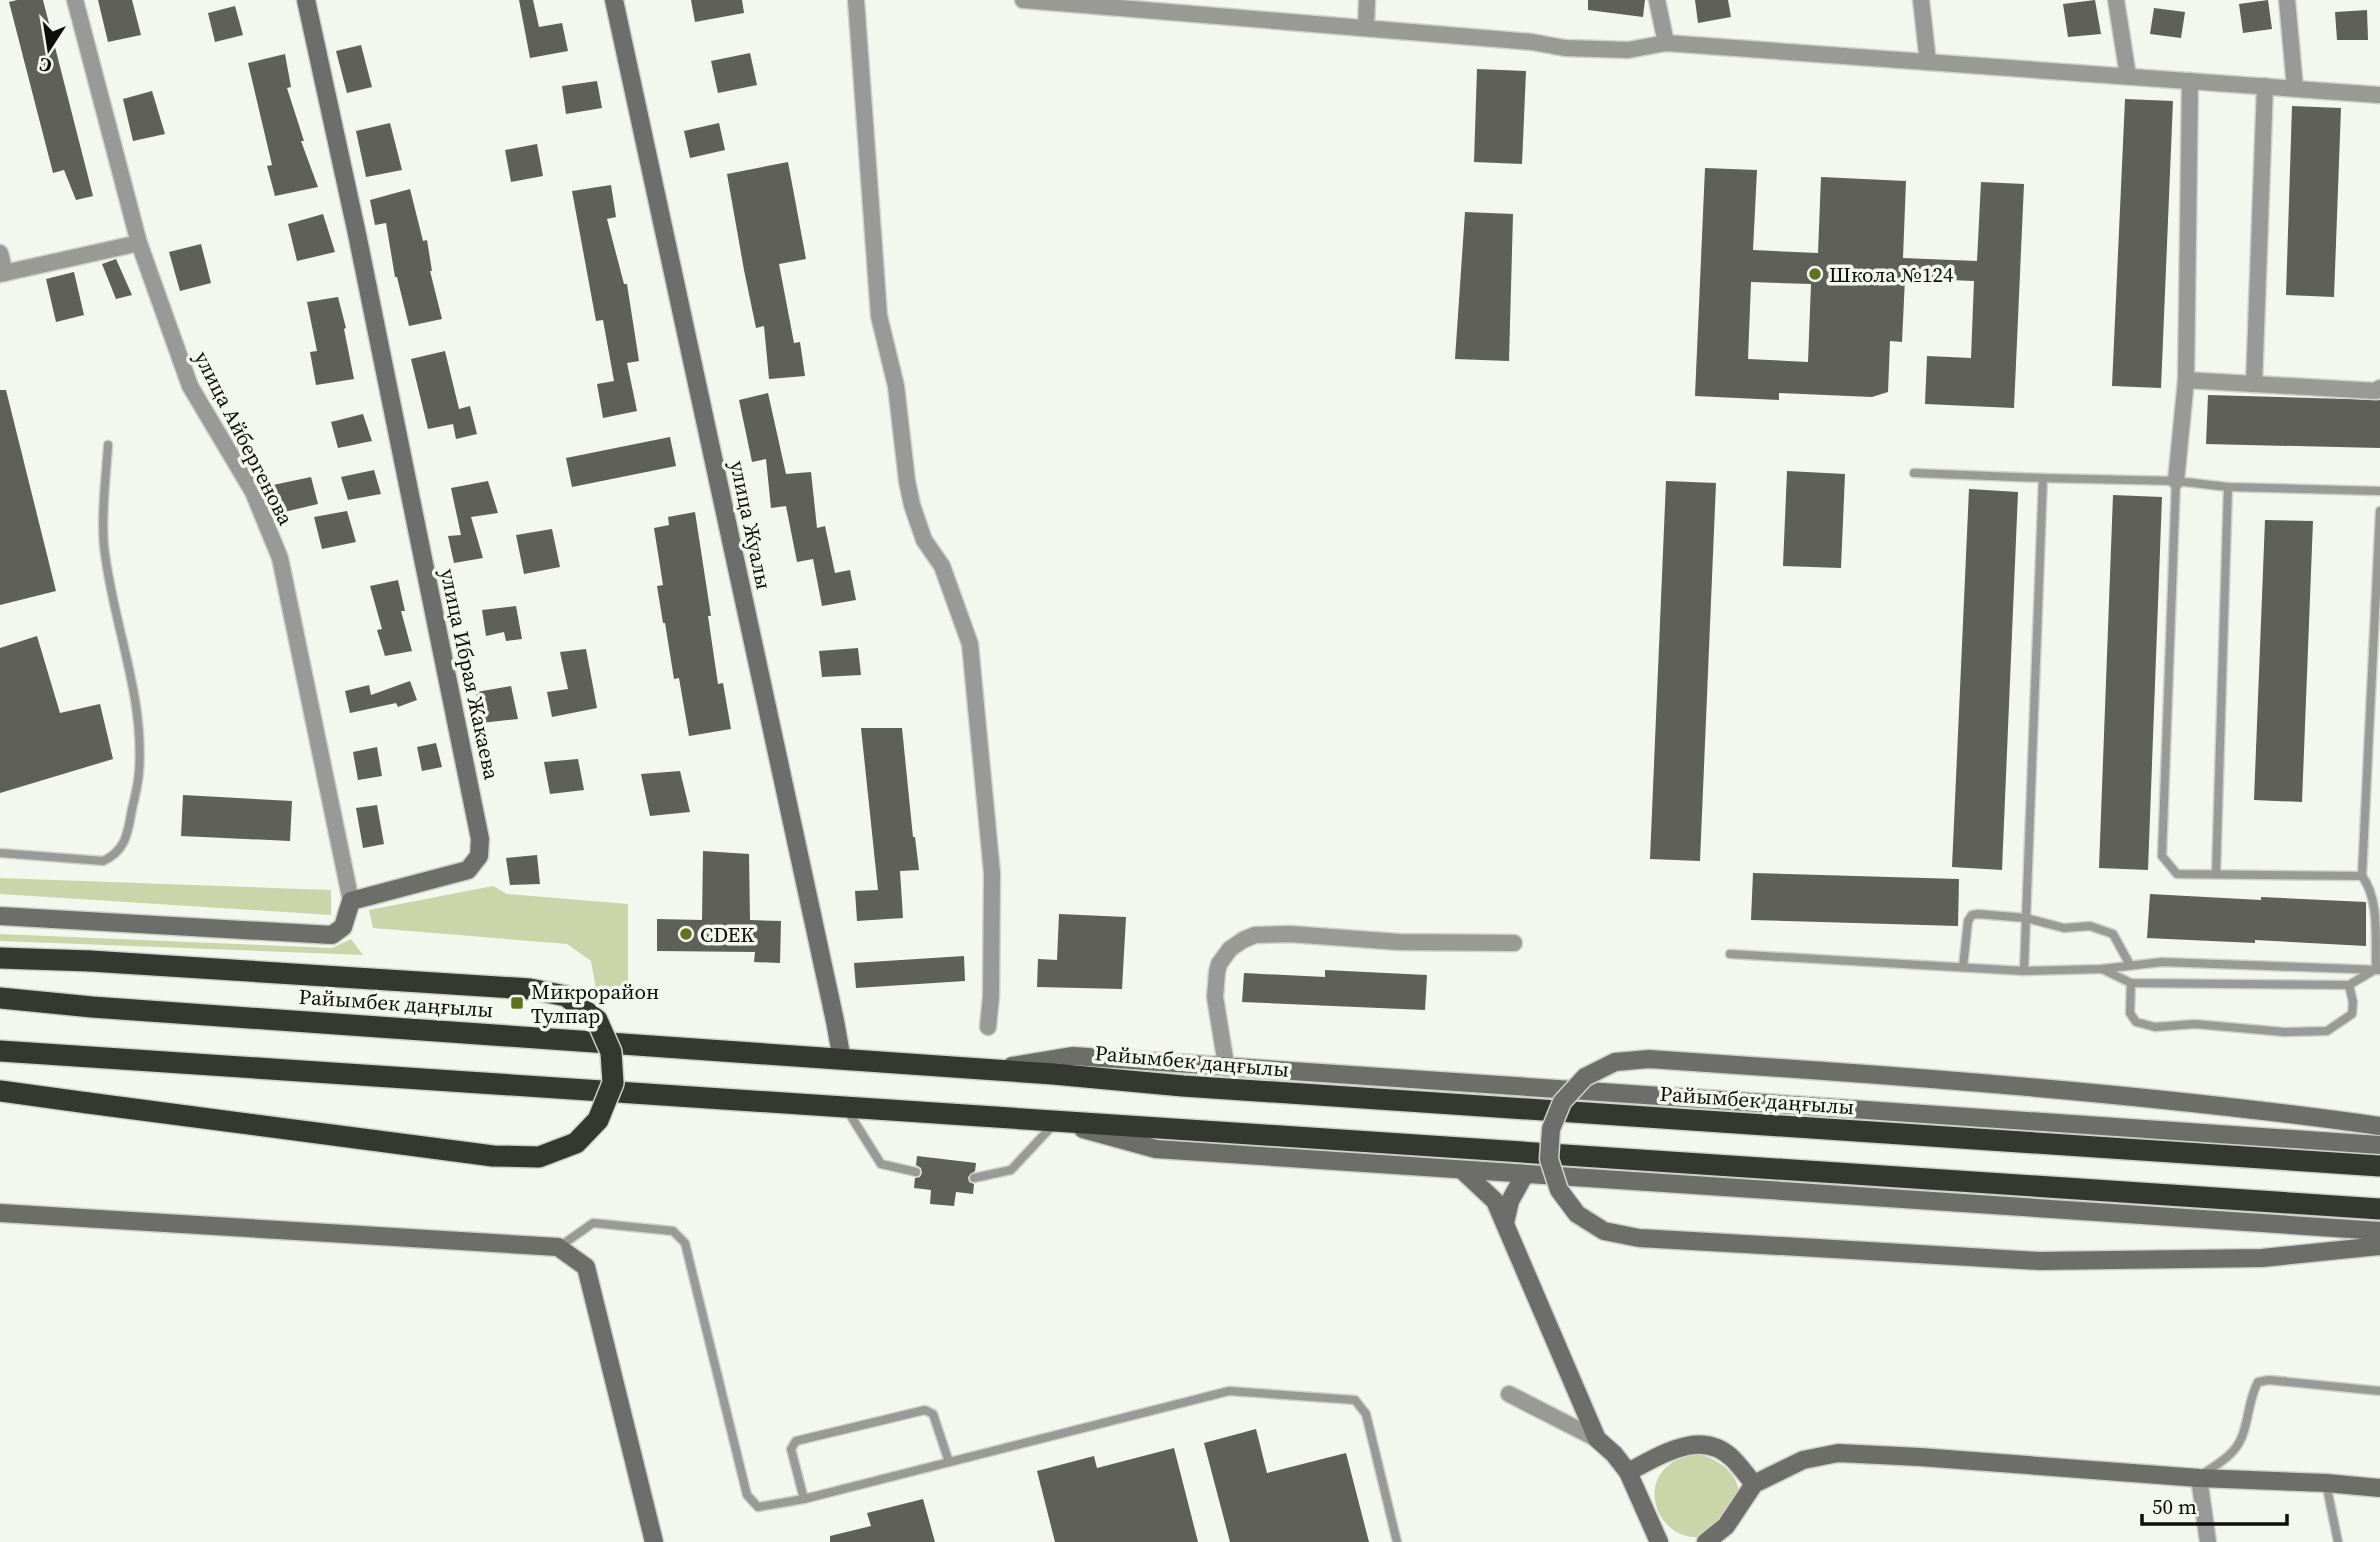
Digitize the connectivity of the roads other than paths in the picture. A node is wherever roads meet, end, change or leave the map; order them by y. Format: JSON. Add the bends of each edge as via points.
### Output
{"nodes":[{"id":1,"x":75,"y":0,"type":"edge"},
{"id":2,"x":306,"y":0,"type":"edge"},
{"id":3,"x":614,"y":0,"type":"edge"},
{"id":4,"x":856,"y":0,"type":"edge"},
{"id":5,"x":1023,"y":0,"type":"edge"},
{"id":6,"x":1367,"y":0,"type":"edge"},
{"id":7,"x":1657,"y":0,"type":"edge"},
{"id":8,"x":1921,"y":0,"type":"edge"},
{"id":9,"x":2116,"y":0,"type":"edge"},
{"id":10,"x":2287,"y":0,"type":"edge"},
{"id":11,"x":1056,"y":1,"type":"edge"},
{"id":12,"x":1366,"y":28,"type":"junction"},
{"id":13,"x":1666,"y":43,"type":"junction"},
{"id":14,"x":1928,"y":62,"type":"junction"},
{"id":15,"x":2128,"y":76,"type":"junction"},
{"id":16,"x":2190,"y":81,"type":"junction"},
{"id":17,"x":2264,"y":86,"type":"junction"},
{"id":18,"x":2295,"y":88,"type":"junction"},
{"id":19,"x":2380,"y":95,"type":"edge"},
{"id":20,"x":139,"y":243,"type":"junction"},
{"id":21,"x":0,"y":253,"type":"edge"},
{"id":22,"x":3,"y":273,"type":"edge"},
{"id":23,"x":2186,"y":380,"type":"junction"},
{"id":24,"x":2254,"y":384,"type":"junction"},
{"id":25,"x":2380,"y":388,"type":"edge"},
{"id":26,"x":108,"y":445,"type":"dead end"},
{"id":27,"x":1914,"y":473,"type":"dead end"},
{"id":28,"x":2043,"y":478,"type":"junction"},
{"id":29,"x":2176,"y":481,"type":"junction"},
{"id":30,"x":2228,"y":487,"type":"junction"},
{"id":31,"x":2380,"y":491,"type":"edge"},
{"id":32,"x":2380,"y":511,"type":"edge"},
{"id":33,"x":0,"y":853,"type":"edge"},
{"id":34,"x":2216,"y":874,"type":"junction"},
{"id":35,"x":2362,"y":876,"type":"junction"},
{"id":36,"x":351,"y":901,"type":"junction"},
{"id":37,"x":0,"y":916,"type":"edge"},
{"id":38,"x":2026,"y":918,"type":"junction"},
{"id":39,"x":1514,"y":943,"type":"dead end"},
{"id":40,"x":1730,"y":954,"type":"dead end"},
{"id":41,"x":0,"y":958,"type":"edge"},
{"id":42,"x":2130,"y":965,"type":"junction"},
{"id":43,"x":1964,"y":968,"type":"junction"},
{"id":44,"x":2102,"y":969,"type":"junction"},
{"id":45,"x":2378,"y":970,"type":"edge"},
{"id":46,"x":2024,"y":971,"type":"junction"},
{"id":47,"x":2131,"y":983,"type":"junction"},
{"id":48,"x":2349,"y":985,"type":"junction"},
{"id":49,"x":0,"y":998,"type":"edge"},
{"id":50,"x":988,"y":1027,"type":"dead end"},
{"id":51,"x":0,"y":1051,"type":"edge"},
{"id":52,"x":842,"y":1060,"type":"junction"},
{"id":53,"x":1226,"y":1065,"type":"junction"},
{"id":54,"x":984,"y":1070,"type":"junction"},
{"id":55,"x":0,"y":1091,"type":"edge"},
{"id":56,"x":845,"y":1108,"type":"junction"},
{"id":57,"x":1056,"y":1122,"type":"junction"},
{"id":58,"x":2380,"y":1126,"type":"edge"},
{"id":59,"x":2380,"y":1146,"type":"edge"},
{"id":60,"x":2380,"y":1166,"type":"edge"},
{"id":61,"x":1462,"y":1170,"type":"junction"},
{"id":62,"x":915,"y":1172,"type":"dead end"},
{"id":63,"x":1525,"y":1174,"type":"junction"},
{"id":64,"x":974,"y":1178,"type":"dead end"},
{"id":65,"x":2380,"y":1209,"type":"edge"},
{"id":66,"x":0,"y":1213,"type":"edge"},
{"id":67,"x":1505,"y":1223,"type":"junction"},
{"id":68,"x":2380,"y":1231,"type":"edge"},
{"id":69,"x":2380,"y":1246,"type":"edge"},
{"id":70,"x":558,"y":1247,"type":"junction"},
{"id":71,"x":2380,"y":1391,"type":"edge"},
{"id":72,"x":1509,"y":1394,"type":"dead end"},
{"id":73,"x":1597,"y":1439,"type":"junction"},
{"id":74,"x":949,"y":1462,"type":"junction"},
{"id":75,"x":1628,"y":1472,"type":"junction"},
{"id":76,"x":2199,"y":1478,"type":"junction"},
{"id":77,"x":2326,"y":1483,"type":"junction"},
{"id":78,"x":1754,"y":1484,"type":"junction"},
{"id":79,"x":2380,"y":1488,"type":"edge"},
{"id":80,"x":804,"y":1499,"type":"junction"},
{"id":81,"x":654,"y":1542,"type":"edge"},
{"id":82,"x":1397,"y":1542,"type":"edge"},
{"id":83,"x":1659,"y":1542,"type":"edge"},
{"id":84,"x":1706,"y":1542,"type":"edge"},
{"id":85,"x":2208,"y":1542,"type":"edge"},
{"id":86,"x":2338,"y":1542,"type":"edge"}],
"edges":[{"from":1,"to":20,"type":"street","name":"улица Айбергенова"},
{"from":2,"to":36,"type":"street","name":"улица Ибрая Жакаева","via":[[480,839],[479,856],[468,870]]},
{"from":3,"to":52,"type":"street","name":"улица Жуалы"},
{"from":4,"to":50,"type":"street","via":[[879,316],[896,386],[906,481],[924,540],[942,566],[970,644],[992,873]]},
{"from":5,"to":11,"type":"street"},
{"from":6,"to":12,"type":"street"},
{"from":7,"to":13,"type":"street"},
{"from":8,"to":14,"type":"street"},
{"from":9,"to":15,"type":"street"},
{"from":10,"to":18,"type":"street"},
{"from":11,"to":12,"type":"street"},
{"from":12,"to":13,"type":"street","via":[[1565,48],[1628,50]]},
{"from":13,"to":14,"type":"street"},
{"from":14,"to":15,"type":"street"},
{"from":15,"to":16,"type":"street"},
{"from":16,"to":17,"type":"street"},
{"from":16,"to":23,"type":"street"},
{"from":17,"to":18,"type":"street"},
{"from":17,"to":24,"type":"street"},
{"from":18,"to":19,"type":"street"},
{"from":20,"to":22,"type":"street"},
{"from":20,"to":36,"type":"street","name":"улица Айбергенова","via":[[190,386],[253,492],[279,558]]},
{"from":21,"to":22,"type":"street"},
{"from":23,"to":24,"type":"street"},
{"from":23,"to":29,"type":"street"},
{"from":24,"to":25,"type":"street"},
{"from":26,"to":33,"type":"lane","via":[[104,543],[139,734],[139,775],[127,839],[103,862]]},
{"from":27,"to":28,"type":"lane"},
{"from":28,"to":29,"type":"lane"},
{"from":28,"to":38,"type":"lane"},
{"from":29,"to":30,"type":"lane"},
{"from":29,"to":34,"type":"lane","via":[[2162,856],[2177,874]]},
{"from":30,"to":31,"type":"lane"},
{"from":30,"to":34,"type":"lane"},
{"from":32,"to":35,"type":"lane"},
{"from":34,"to":35,"type":"lane"},
{"from":35,"to":45,"type":"lane","via":[[2372,886],[2376,902]]},
{"from":36,"to":37,"type":"street","via":[[343,927],[332,935]]},
{"from":38,"to":42,"type":"lane","via":[[2064,928],[2090,926],[2113,934]]},
{"from":38,"to":43,"type":"lane","via":[[1972,915]]},
{"from":38,"to":46,"type":"lane"},
{"from":39,"to":53,"type":"street","via":[[1255,935],[1230,949],[1217,972],[1215,996]]},
{"from":40,"to":43,"type":"lane"},
{"from":41,"to":55,"type":"highway","bridge":true,"via":[[530,989],[566,996],[597,1020],[611,1052],[613,1083],[598,1121],[576,1143],[539,1157],[493,1156]]},
{"from":42,"to":44,"type":"lane"},
{"from":42,"to":45,"type":"lane","via":[[2162,962]]},
{"from":43,"to":46,"type":"lane"},
{"from":44,"to":46,"type":"lane"},
{"from":44,"to":47,"type":"lane"},
{"from":45,"to":48,"type":"lane"},
{"from":47,"to":48,"type":"lane"},
{"from":47,"to":48,"type":"lane","via":[[2130,1013],[2136,1022],[2155,1027],[2195,1024],[2284,1032],[2327,1031],[2352,1014]]},
{"from":49,"to":52,"type":"highway","name":"Райымбек даңғылы"},
{"from":51,"to":56,"type":"highway"},
{"from":52,"to":54,"type":"highway","name":"Райымбек даңғылы"},
{"from":53,"to":54,"type":"street","via":[[1073,1056]]},
{"from":53,"to":59,"type":"street"},
{"from":54,"to":60,"type":"highway","name":"Райымбек даңғылы"},
{"from":56,"to":57,"type":"highway"},
{"from":56,"to":62,"type":"lane","via":[[881,1164]]},
{"from":57,"to":61,"type":"street","via":[[1156,1149]]},
{"from":57,"to":64,"type":"lane","via":[[1012,1170]]},
{"from":57,"to":65,"type":"highway"},
{"from":58,"to":69,"type":"street","bridge":true,"via":[[2010,1084],[1649,1059],[1615,1062],[1584,1077],[1562,1102],[1551,1129],[1549,1159],[1559,1190],[1577,1214],[1604,1231],[1639,1238],[2039,1262],[2262,1258]]},
{"from":61,"to":63,"type":"street"},
{"from":61,"to":67,"type":"street","via":[[1495,1200]]},
{"from":63,"to":67,"type":"street","via":[[1510,1201]]},
{"from":63,"to":68,"type":"street"},
{"from":66,"to":70,"type":"street"},
{"from":67,"to":73,"type":"street"},
{"from":70,"to":80,"type":"lane","via":[[593,1223],[674,1231],[685,1242],[747,1495],[758,1507]]},
{"from":70,"to":81,"type":"street","via":[[586,1267]]},
{"from":71,"to":76,"type":"lane","via":[[2258,1382],[2242,1437],[2233,1451]]},
{"from":72,"to":73,"type":"street"},
{"from":73,"to":75,"type":"street"},
{"from":74,"to":80,"type":"lane"},
{"from":74,"to":80,"type":"lane","via":[[933,1414],[925,1410],[796,1441],[791,1449]]},
{"from":74,"to":82,"type":"lane","via":[[1228,1391],[1355,1400],[1366,1414]]},
{"from":75,"to":78,"type":"street","via":[[1696,1444],[1722,1451]]},
{"from":75,"to":83,"type":"street"},
{"from":76,"to":77,"type":"street"},
{"from":76,"to":78,"type":"street","via":[[1838,1453],[1803,1460]]},
{"from":76,"to":85,"type":"street"},
{"from":77,"to":79,"type":"street"},
{"from":77,"to":86,"type":"lane"},
{"from":78,"to":84,"type":"street","via":[[1730,1520]]}]}
